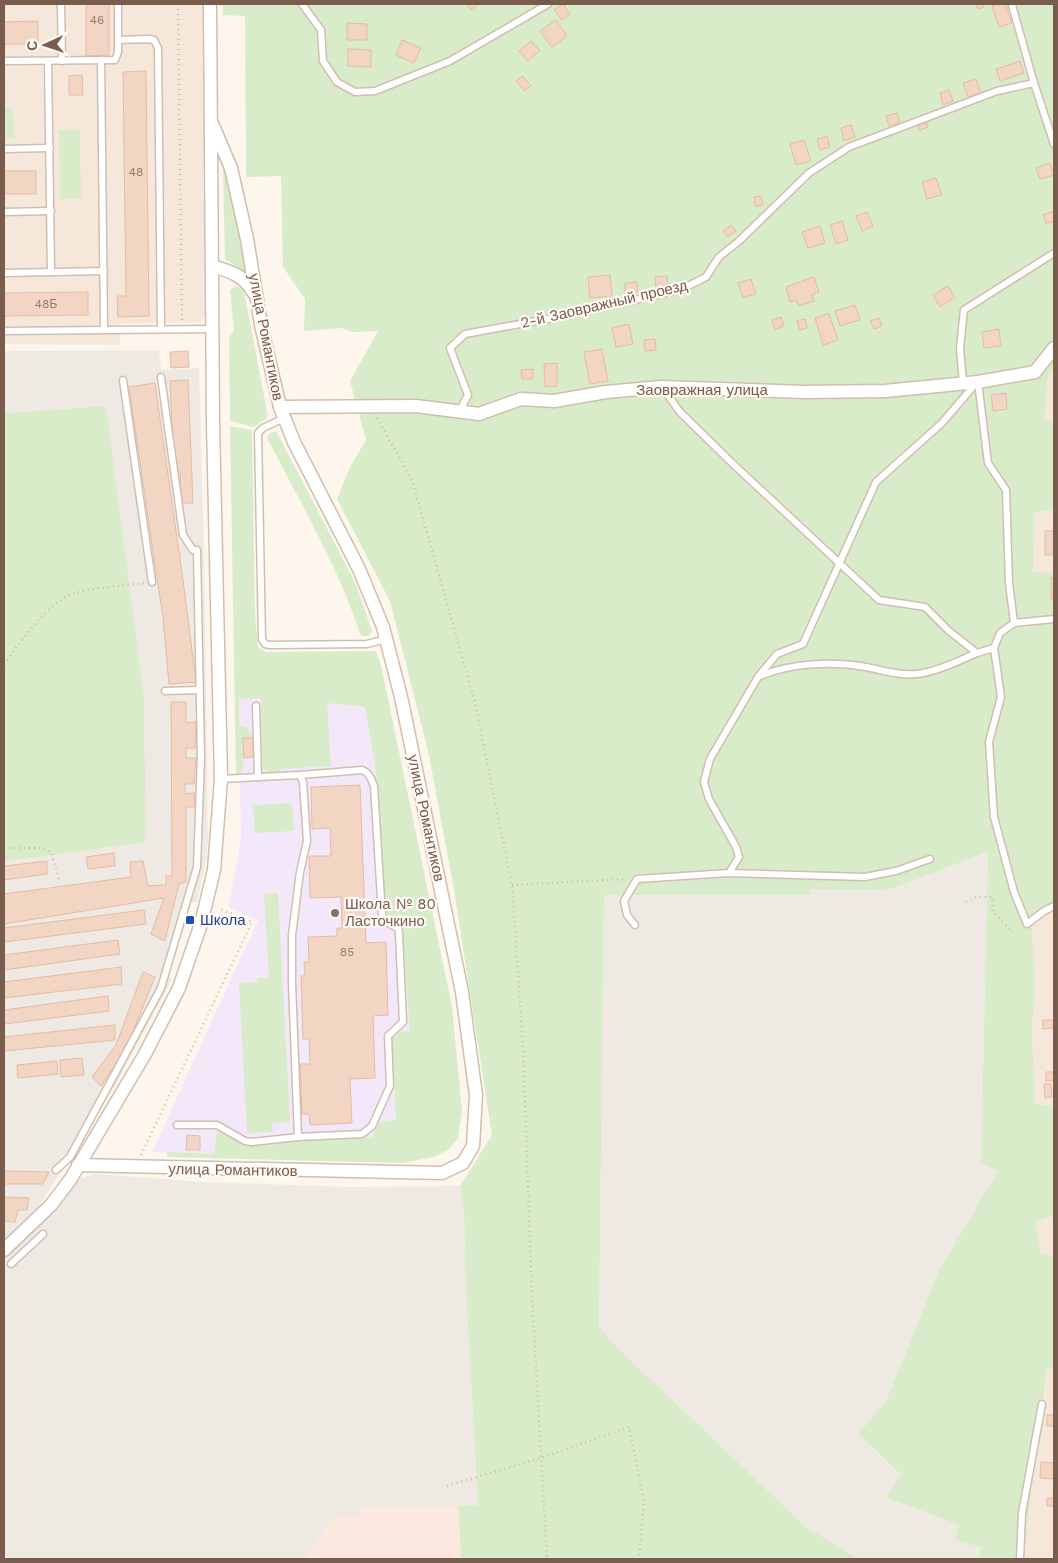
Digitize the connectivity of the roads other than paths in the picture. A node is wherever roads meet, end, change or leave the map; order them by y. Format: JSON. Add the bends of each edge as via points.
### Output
{"nodes":[{"id":1,"x":61,"y":4,"type":"edge"},
{"id":2,"x":118,"y":4,"type":"edge"},
{"id":3,"x":210,"y":4,"type":"edge"},
{"id":4,"x":302,"y":4,"type":"edge"},
{"id":5,"x":548,"y":4,"type":"edge"},
{"id":6,"x":1012,"y":5,"type":"dead end"},
{"id":7,"x":118,"y":40,"type":"junction"},
{"id":8,"x":101,"y":60,"type":"junction"},
{"id":9,"x":4,"y":61,"type":"edge"},
{"id":10,"x":48,"y":61,"type":"junction"},
{"id":11,"x":62,"y":61,"type":"junction"},
{"id":12,"x":1034,"y":83,"type":"junction"},
{"id":13,"x":211,"y":121,"type":"junction"},
{"id":14,"x":1054,"y":144,"type":"edge"},
{"id":15,"x":50,"y":148,"type":"junction"},
{"id":16,"x":4,"y":149,"type":"edge"},
{"id":17,"x":50,"y":211,"type":"junction"},
{"id":18,"x":4,"y":212,"type":"edge"},
{"id":19,"x":1054,"y":253,"type":"edge"},
{"id":20,"x":212,"y":266,"type":"junction"},
{"id":21,"x":51,"y":272,"type":"junction"},
{"id":22,"x":104,"y":272,"type":"junction"},
{"id":23,"x":4,"y":273,"type":"edge"},
{"id":24,"x":256,"y":296,"type":"junction"},
{"id":25,"x":161,"y":329,"type":"junction"},
{"id":26,"x":212,"y":329,"type":"junction"},
{"id":27,"x":104,"y":330,"type":"junction"},
{"id":28,"x":4,"y":331,"type":"edge"},
{"id":29,"x":1054,"y":348,"type":"edge"},
{"id":30,"x":161,"y":377,"type":"dead end"},
{"id":31,"x":123,"y":380,"type":"dead end"},
{"id":32,"x":978,"y":382,"type":"junction"},
{"id":33,"x":963,"y":383,"type":"junction"},
{"id":34,"x":661,"y":387,"type":"junction"},
{"id":35,"x":282,"y":412,"type":"junction"},
{"id":36,"x":459,"y":412,"type":"junction"},
{"id":37,"x":839,"y":563,"type":"junction"},
{"id":38,"x":152,"y":582,"type":"road end"},
{"id":39,"x":1054,"y":619,"type":"edge"},
{"id":40,"x":1014,"y":623,"type":"junction"},
{"id":41,"x":386,"y":639,"type":"junction"},
{"id":42,"x":994,"y":648,"type":"junction"},
{"id":43,"x":978,"y":653,"type":"junction"},
{"id":44,"x":758,"y":677,"type":"junction"},
{"id":45,"x":198,"y":690,"type":"junction"},
{"id":46,"x":165,"y":691,"type":"dead end"},
{"id":47,"x":256,"y":706,"type":"dead end"},
{"id":48,"x":300,"y":775,"type":"junction"},
{"id":49,"x":258,"y":777,"type":"junction"},
{"id":50,"x":222,"y":780,"type":"junction"},
{"id":51,"x":930,"y":859,"type":"dead end"},
{"id":52,"x":729,"y":873,"type":"junction"},
{"id":53,"x":1054,"y":906,"type":"edge"},
{"id":54,"x":635,"y":925,"type":"dead end"},
{"id":55,"x":176,"y":1125,"type":"dead end"},
{"id":56,"x":298,"y":1137,"type":"junction"},
{"id":57,"x":78,"y":1165,"type":"junction"},
{"id":58,"x":56,"y":1170,"type":"dead end"},
{"id":59,"x":43,"y":1234,"type":"dead end"},
{"id":60,"x":6,"y":1246,"type":"edge"},
{"id":61,"x":11,"y":1264,"type":"dead end"},
{"id":62,"x":1042,"y":1404,"type":"dead end"},
{"id":63,"x":1020,"y":1559,"type":"edge"}],
"edges":[{"from":1,"to":11,"type":"lane"},
{"from":2,"to":7,"type":"lane"},
{"from":3,"to":13,"type":"street","name":"улица Романтиков"},
{"from":4,"to":5,"type":"lane","via":[[321,30],[323,61],[337,82],[355,92],[375,91],[450,61]]},
{"from":6,"to":12,"type":"lane"},
{"from":7,"to":8,"type":"lane","via":[[115,60]]},
{"from":7,"to":25,"type":"lane","via":[[149,39],[154,40],[158,48]]},
{"from":8,"to":11,"type":"lane"},
{"from":8,"to":22,"type":"lane"},
{"from":9,"to":10,"type":"lane"},
{"from":10,"to":11,"type":"lane"},
{"from":10,"to":15,"type":"lane"},
{"from":12,"to":14,"type":"lane"},
{"from":12,"to":36,"type":"lane","name":"2-й Заовражный проезд","via":[[997,91],[849,147],[809,173],[719,257],[706,277],[682,289],[465,334],[450,348],[468,395]]},
{"from":13,"to":20,"type":"street","name":"улица Романтиков"},
{"from":13,"to":24,"type":"street","name":"улица Романтиков","via":[[232,168]]},
{"from":15,"to":16,"type":"lane"},
{"from":15,"to":17,"type":"lane"},
{"from":17,"to":18,"type":"lane"},
{"from":17,"to":21,"type":"lane"},
{"from":19,"to":33,"type":"lane","via":[[964,310],[960,348]]},
{"from":20,"to":24,"type":"street","via":[[246,280]]},
{"from":20,"to":26,"type":"street","name":"улица Романтиков"},
{"from":21,"to":22,"type":"lane"},
{"from":21,"to":23,"type":"lane"},
{"from":22,"to":27,"type":"lane"},
{"from":24,"to":35,"type":"street","name":"улица Романтиков"},
{"from":25,"to":26,"type":"lane"},
{"from":25,"to":27,"type":"lane"},
{"from":26,"to":50,"type":"street","name":"улица Романтиков"},
{"from":27,"to":28,"type":"lane"},
{"from":29,"to":32,"type":"street","name":"Заовражная улица","via":[[1035,372]]},
{"from":30,"to":45,"type":"lane","via":[[183,535],[193,550],[197,550]]},
{"from":31,"to":38,"type":"lane"},
{"from":32,"to":33,"type":"street","name":"Заовражная улица"},
{"from":32,"to":37,"type":"lane","via":[[942,422],[876,482]]},
{"from":32,"to":40,"type":"lane","via":[[988,463],[1006,490],[1009,583]]},
{"from":33,"to":34,"type":"street","name":"Заовражная улица","via":[[885,392]]},
{"from":34,"to":36,"type":"street","name":"Заовражная улица","via":[[606,392],[554,402],[521,399],[479,414]]},
{"from":34,"to":37,"type":"lane","via":[[680,412]]},
{"from":35,"to":36,"type":"street","name":"Заовражная улица","via":[[416,406]]},
{"from":35,"to":41,"type":"street","name":"улица Романтиков","via":[[359,569]]},
{"from":35,"to":41,"type":"lane","via":[[258,433],[262,639],[270,645],[367,644]]},
{"from":37,"to":43,"type":"lane","via":[[879,600],[926,607],[949,632]]},
{"from":37,"to":44,"type":"lane","via":[[803,644],[777,654]]},
{"from":39,"to":40,"type":"lane"},
{"from":40,"to":42,"type":"lane","via":[[1000,633]]},
{"from":41,"to":57,"type":"street","name":"улица Романтиков","via":[[462,992],[476,1095],[473,1146],[463,1163],[442,1173]]},
{"from":42,"to":43,"type":"lane"},
{"from":42,"to":53,"type":"lane","via":[[1001,697],[989,742],[994,817],[1014,892],[1027,924]]},
{"from":43,"to":44,"type":"lane","via":[[914,675],[864,666],[821,665],[778,668]]},
{"from":44,"to":52,"type":"lane","via":[[710,759],[704,782],[709,799],[739,857]]},
{"from":45,"to":46,"type":"lane"},
{"from":45,"to":58,"type":"lane","via":[[201,776],[197,867],[161,988],[70,1157]]},
{"from":47,"to":49,"type":"lane"},
{"from":48,"to":49,"type":"lane"},
{"from":48,"to":56,"type":"lane","via":[[305,793],[307,841],[294,914],[292,983]]},
{"from":48,"to":56,"type":"lane","via":[[362,770],[371,778],[382,915],[384,921],[398,928],[399,934],[403,1022],[388,1036],[390,1086],[372,1126],[362,1134]]},
{"from":49,"to":50,"type":"lane"},
{"from":50,"to":57,"type":"street","name":"улица Романтиков","via":[[214,870],[178,988],[145,1054]]},
{"from":51,"to":52,"type":"lane","via":[[865,877]]},
{"from":52,"to":54,"type":"lane","via":[[637,879],[624,901],[627,915]]},
{"from":55,"to":56,"type":"lane","via":[[217,1125],[251,1142]]},
{"from":57,"to":60,"type":"street","via":[[51,1205]]},
{"from":59,"to":61,"type":"lane"},
{"from":62,"to":63,"type":"lane","via":[[1022,1513]]}]}
